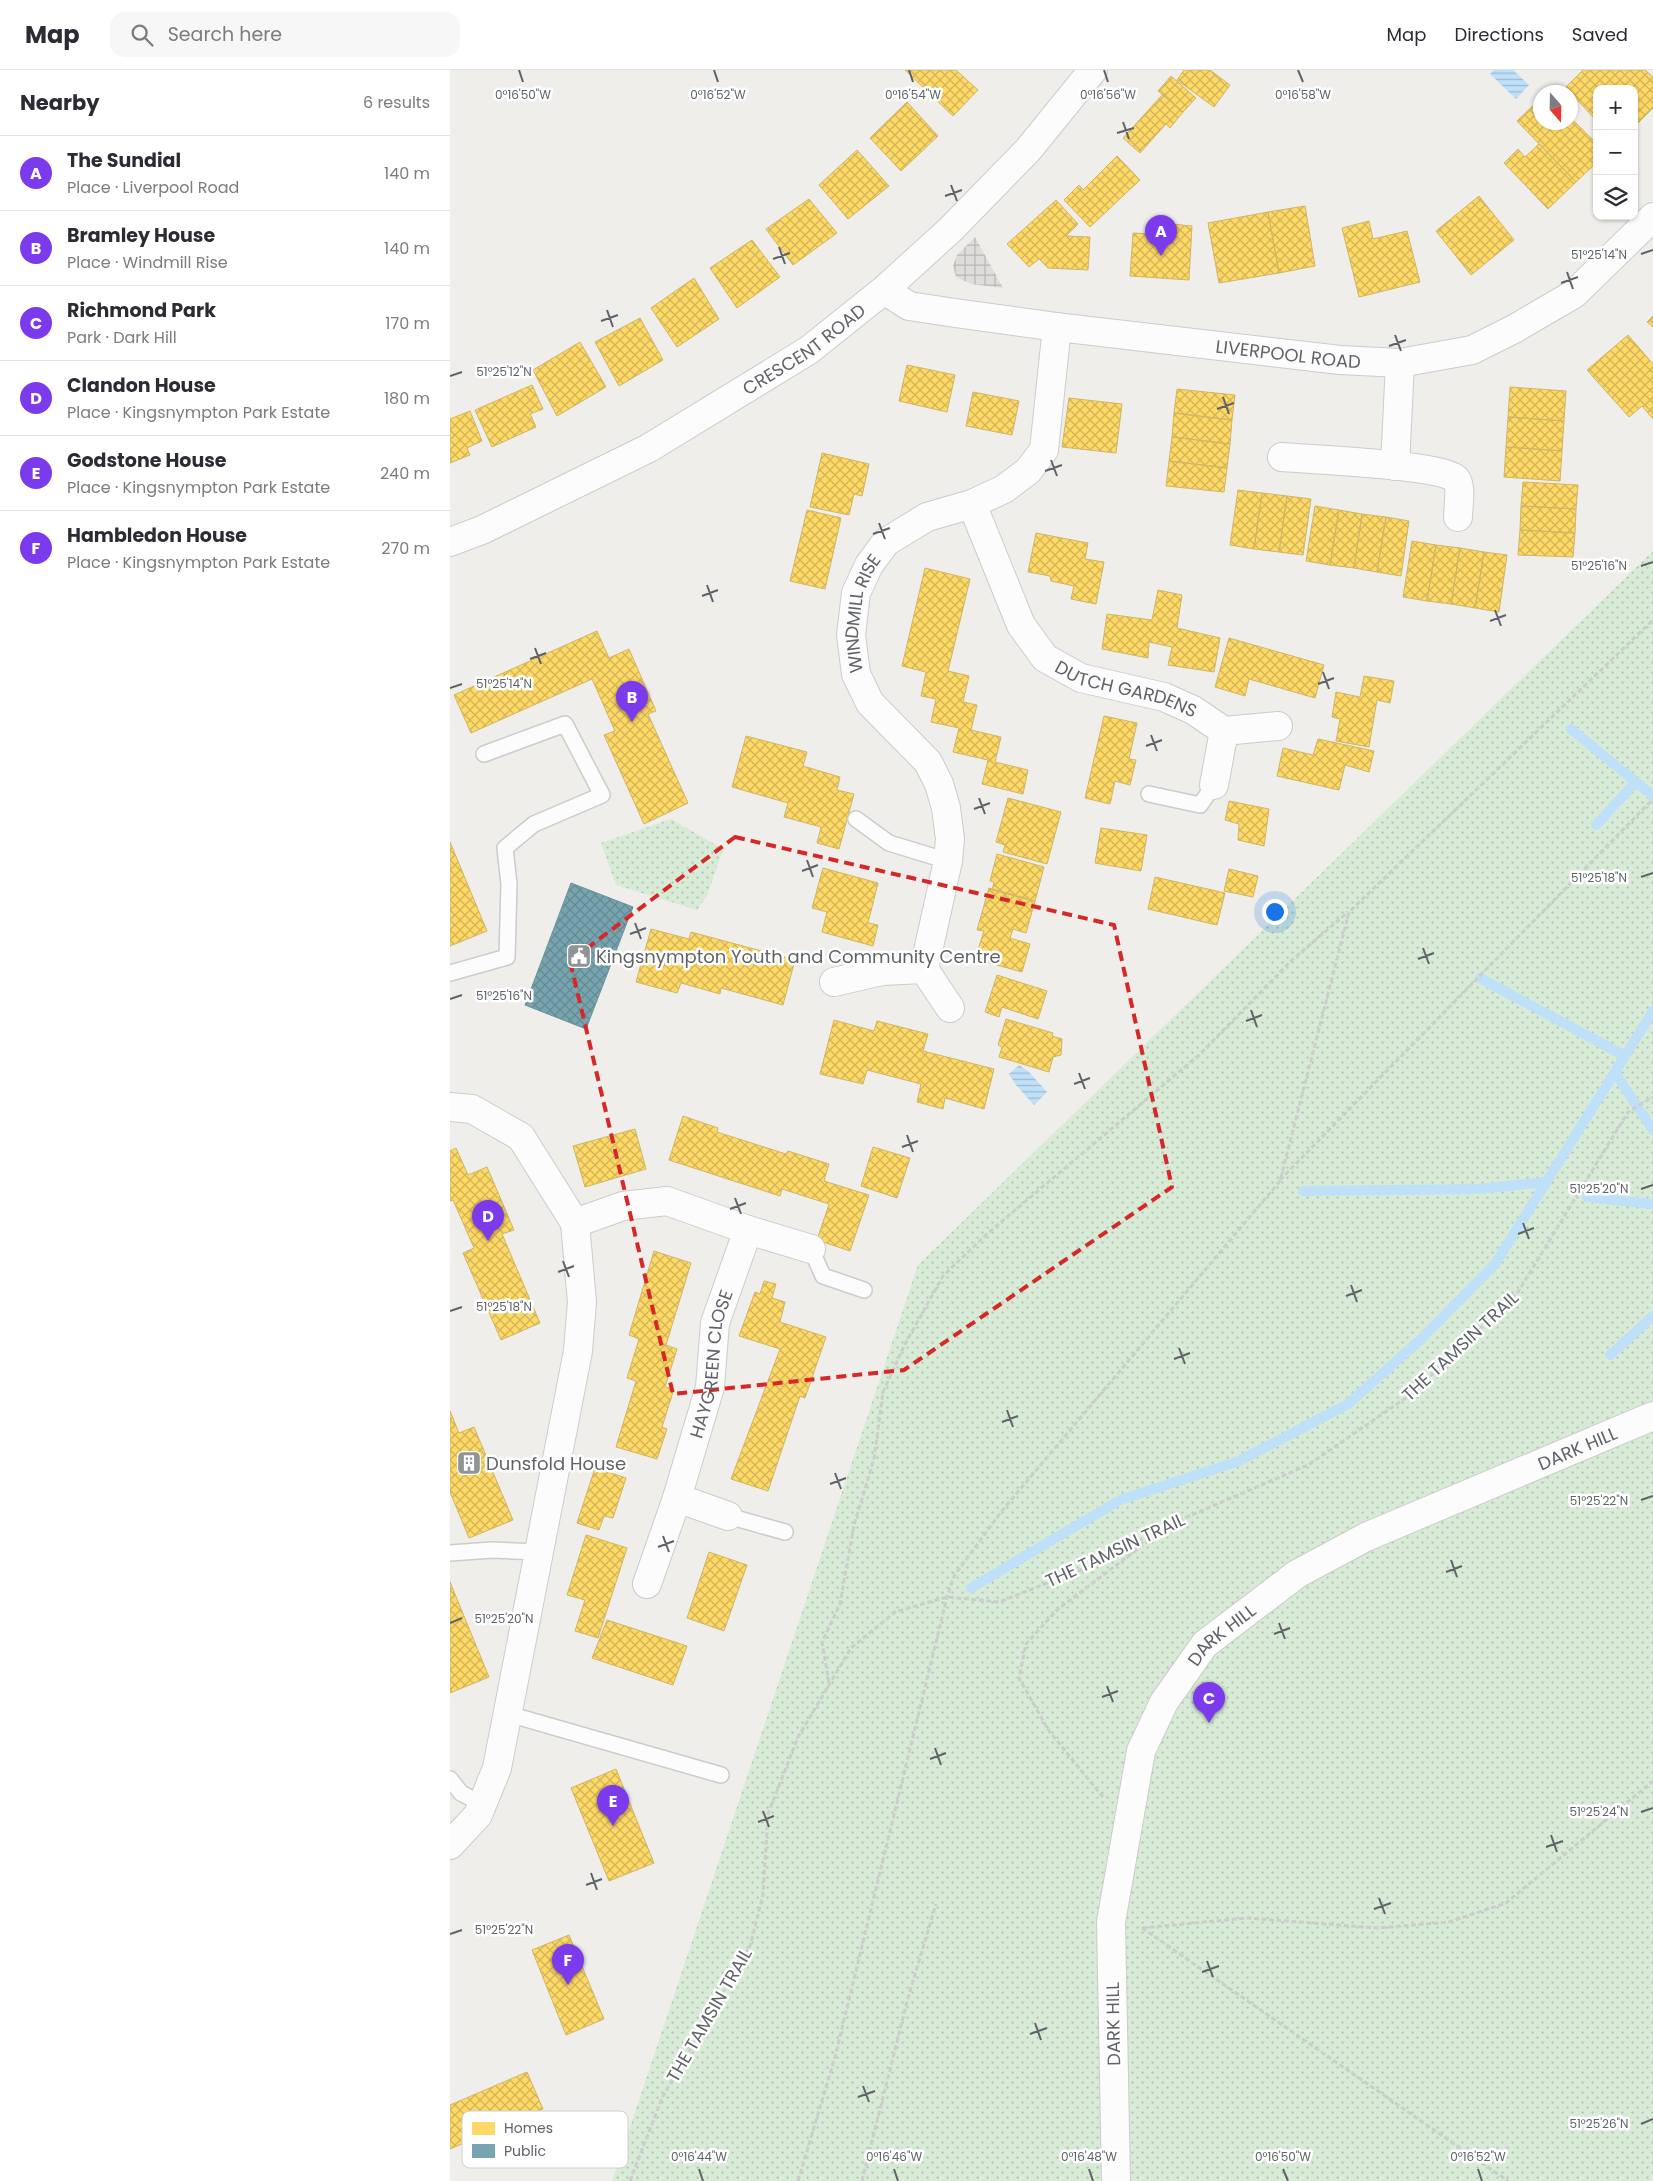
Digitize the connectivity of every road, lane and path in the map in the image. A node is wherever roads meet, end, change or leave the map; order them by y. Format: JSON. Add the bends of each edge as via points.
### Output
{"nodes":[{"id":1,"x":1093,"y":70,"type":"edge"},
{"id":2,"x":1653,"y":218,"type":"edge"},
{"id":3,"x":884,"y":290,"type":"junction"},
{"id":4,"x":1057,"y":327,"type":"junction"},
{"id":5,"x":1400,"y":363,"type":"junction"},
{"id":6,"x":1282,"y":457,"type":"dead end"},
{"id":7,"x":1394,"y":466,"type":"junction"},
{"id":8,"x":972,"y":504,"type":"junction"},
{"id":9,"x":1458,"y":517,"type":"dead end"},
{"id":10,"x":450,"y":542,"type":"edge"},
{"id":11,"x":1653,"y":620,"type":"edge"},
{"id":12,"x":1278,"y":726,"type":"dead end"},
{"id":13,"x":1224,"y":731,"type":"junction"},
{"id":14,"x":484,"y":754,"type":"dead end"},
{"id":15,"x":1214,"y":785,"type":"joint"},
{"id":16,"x":1149,"y":794,"type":"dead end"},
{"id":17,"x":1653,"y":800,"type":"edge"},
{"id":18,"x":856,"y":819,"type":"dead end"},
{"id":19,"x":948,"y":861,"type":"junction"},
{"id":20,"x":1349,"y":912,"type":"junction"},
{"id":21,"x":924,"y":969,"type":"junction"},
{"id":22,"x":450,"y":973,"type":"edge"},
{"id":23,"x":834,"y":982,"type":"dead end"},
{"id":24,"x":950,"y":1008,"type":"dead end"},
{"id":25,"x":1653,"y":1097,"type":"edge"},
{"id":26,"x":450,"y":1107,"type":"edge"},
{"id":27,"x":1280,"y":1181,"type":"junction"},
{"id":28,"x":575,"y":1223,"type":"junction"},
{"id":29,"x":748,"y":1230,"type":"junction"},
{"id":30,"x":811,"y":1249,"type":"joint"},
{"id":31,"x":864,"y":1290,"type":"dead end"},
{"id":32,"x":1653,"y":1416,"type":"edge"},
{"id":33,"x":677,"y":1498,"type":"junction"},
{"id":34,"x":728,"y":1516,"type":"joint"},
{"id":35,"x":785,"y":1532,"type":"dead end"},
{"id":36,"x":539,"y":1552,"type":"junction"},
{"id":37,"x":450,"y":1553,"type":"edge"},
{"id":38,"x":647,"y":1584,"type":"dead end"},
{"id":39,"x":947,"y":1597,"type":"junction"},
{"id":40,"x":829,"y":1684,"type":"junction"},
{"id":41,"x":508,"y":1714,"type":"junction"},
{"id":42,"x":721,"y":1775,"type":"dead end"},
{"id":43,"x":450,"y":1779,"type":"edge"},
{"id":44,"x":1653,"y":1781,"type":"edge"},
{"id":45,"x":482,"y":1804,"type":"junction"},
{"id":46,"x":450,"y":1845,"type":"edge"},
{"id":47,"x":936,"y":1904,"type":"dead end"},
{"id":48,"x":630,"y":2181,"type":"edge"},
{"id":49,"x":798,"y":2181,"type":"edge"},
{"id":50,"x":862,"y":2181,"type":"edge"},
{"id":51,"x":1116,"y":2181,"type":"edge"},
{"id":52,"x":1508,"y":2181,"type":"edge"}],
"edges":[{"from":1,"to":3,"type":"street","name":"CRESCENT ROAD","via":[[1028,150],[951,229]]},
{"from":2,"to":5,"type":"street","name":"LIVERPOOL ROAD","via":[[1574,294],[1514,329],[1472,350]]},
{"from":3,"to":4,"type":"street","name":"LIVERPOOL ROAD","via":[[910,306]]},
{"from":3,"to":10,"type":"street","name":"CRESCENT ROAD","via":[[809,350],[649,448],[482,530]]},
{"from":4,"to":5,"type":"street","name":"LIVERPOOL ROAD","via":[[1340,360]]},
{"from":4,"to":8,"type":"street","name":"WINDMILL RISE","via":[[1044,450],[1028,471],[1004,489]]},
{"from":5,"to":7,"type":"street"},
{"from":6,"to":7,"type":"street"},
{"from":7,"to":9,"type":"street","via":[[1445,473],[1455,478],[1458,484]]},
{"from":8,"to":13,"type":"street","name":"DUTCH GARDENS","via":[[1021,625],[1045,658],[1081,678],[1164,697],[1193,710]]},
{"from":8,"to":19,"type":"street","name":"WINDMILL RISE","via":[[927,517],[886,542],[869,565],[856,593],[851,635],[856,674],[870,703],[928,762],[939,784],[950,839]]},
{"from":11,"to":20,"type":"path"},
{"from":12,"to":13,"type":"street"},
{"from":13,"to":15,"type":"street"},
{"from":14,"to":22,"type":"lane","via":[[564,724],[602,795],[534,824],[505,848],[509,884],[507,957]]},
{"from":15,"to":16,"type":"lane","via":[[1200,805]]},
{"from":17,"to":27,"type":"path"},
{"from":18,"to":19,"type":"lane","via":[[889,843]]},
{"from":19,"to":21,"type":"street","name":"WINDMILL RISE"},
{"from":20,"to":27,"type":"path"},
{"from":20,"to":40,"type":"path","via":[[1291,961],[1199,1055],[988,1233],[942,1276],[883,1392],[874,1459],[854,1525],[840,1604],[822,1642]]},
{"from":21,"to":23,"type":"street","via":[[882,971]]},
{"from":21,"to":24,"type":"street"},
{"from":25,"to":39,"type":"path","name":"THE TAMSIN TRAIL","via":[[1628,1112],[1518,1292],[1413,1393],[1308,1465],[1172,1523],[1083,1569],[999,1602]]},
{"from":26,"to":28,"type":"street","via":[[472,1108],[521,1137]]},
{"from":27,"to":39,"type":"path","via":[[1001,1512],[954,1576]]},
{"from":28,"to":29,"type":"street","via":[[623,1206],[667,1201]]},
{"from":28,"to":36,"type":"street","via":[[582,1302],[578,1351]]},
{"from":29,"to":30,"type":"street"},
{"from":29,"to":33,"type":"street","name":"HAYGREEN CLOSE","via":[[715,1323],[710,1387]]},
{"from":30,"to":31,"type":"lane","via":[[823,1276]]},
{"from":32,"to":51,"type":"street","name":"DARK HILL","via":[[1366,1537],[1297,1574],[1205,1644],[1164,1702],[1141,1751],[1111,1922]]},
{"from":33,"to":34,"type":"street"},
{"from":33,"to":38,"type":"street","name":"HAYGREEN CLOSE"},
{"from":34,"to":35,"type":"lane"},
{"from":36,"to":37,"type":"lane","via":[[492,1550]]},
{"from":36,"to":41,"type":"street"},
{"from":39,"to":40,"type":"path","name":"THE TAMSIN TRAIL","via":[[895,1612],[851,1648]]},
{"from":39,"to":49,"type":"path","via":[[834,2057]]},
{"from":40,"to":48,"type":"path","name":"THE TAMSIN TRAIL","via":[[798,1737],[768,1814],[763,1895],[750,1946],[662,2098]]},
{"from":41,"to":42,"type":"lane"},
{"from":41,"to":45,"type":"street","via":[[498,1768]]},
{"from":43,"to":45,"type":"lane","via":[[461,1793]]},
{"from":44,"to":52,"type":"path","via":[[1506,1904],[1449,1922],[1378,1928],[1247,1918],[1142,1928]]},
{"from":45,"to":46,"type":"street","via":[[478,1815]]},
{"from":47,"to":50,"type":"path","via":[[908,1998]]}]}
